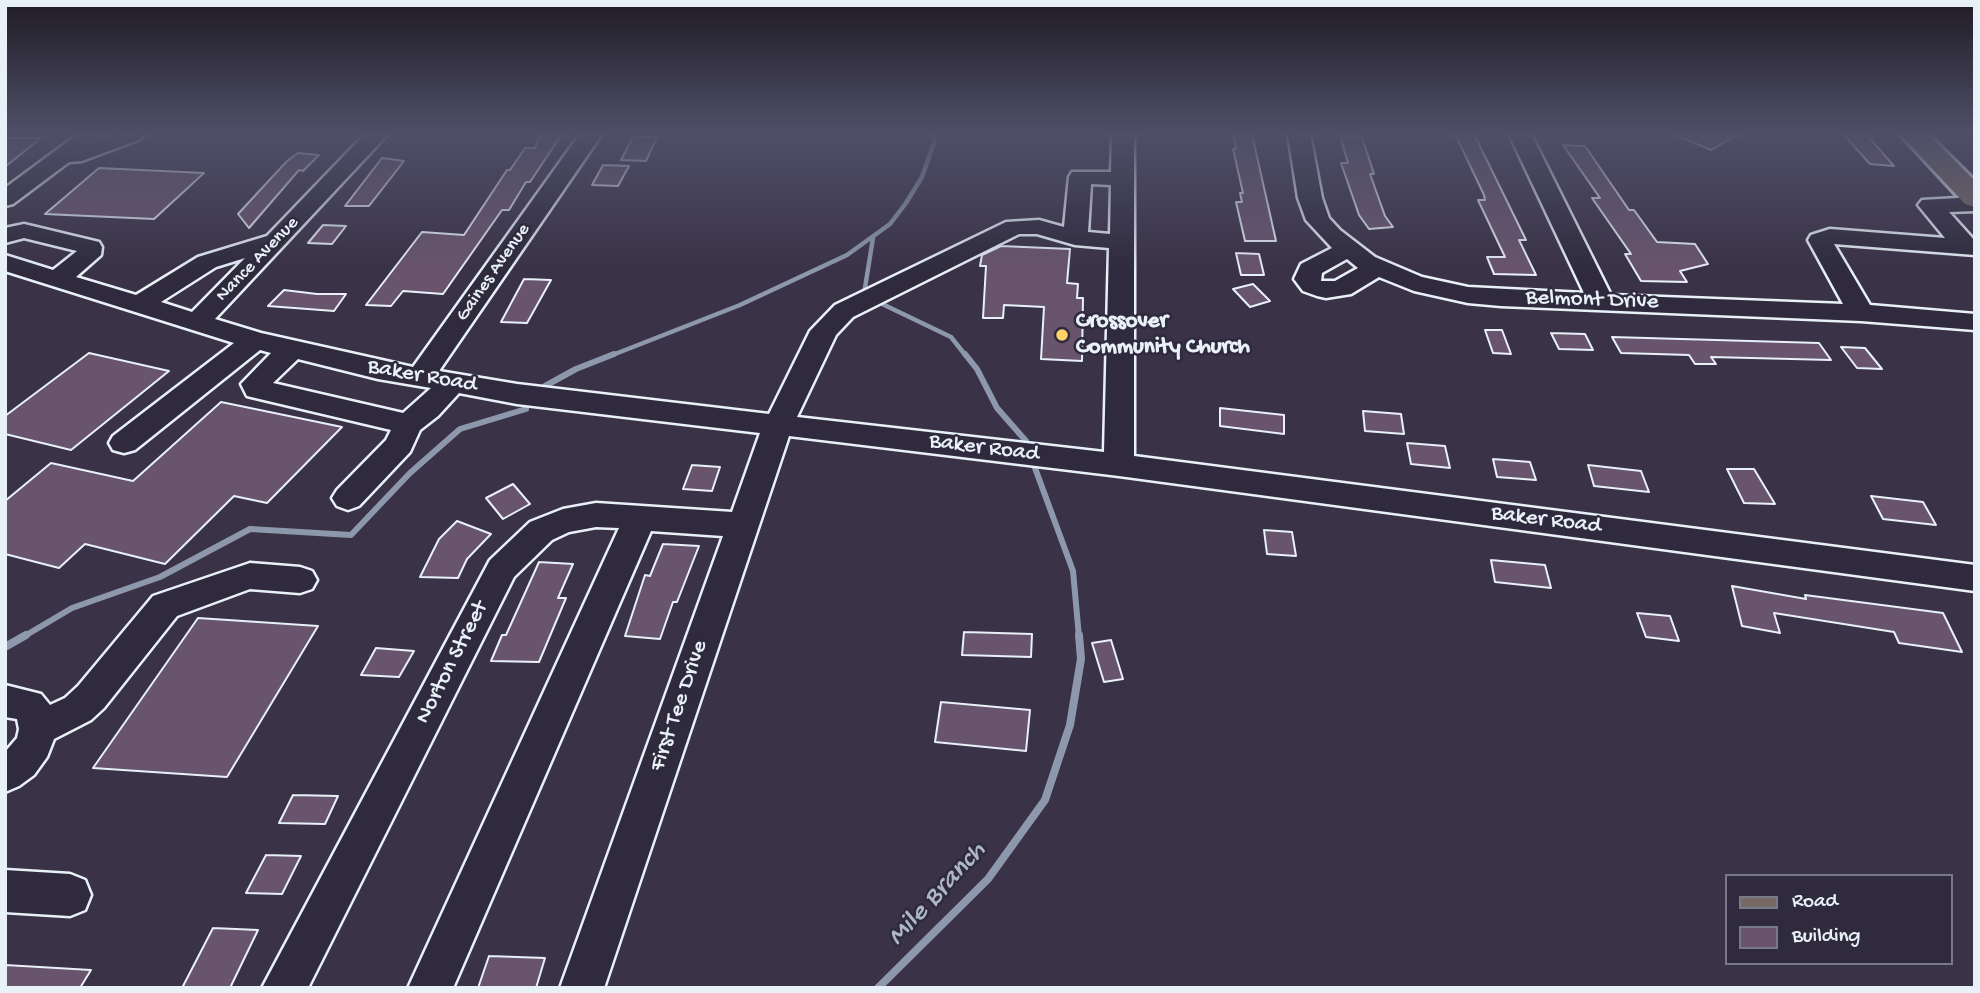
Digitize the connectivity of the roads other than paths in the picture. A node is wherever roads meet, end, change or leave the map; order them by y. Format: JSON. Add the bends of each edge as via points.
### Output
{"nodes":[{"id":1,"x":32,"y":180,"type":"edge"},
{"id":2,"x":333,"y":180,"type":"edge"},
{"id":3,"x":558,"y":180,"type":"edge"},
{"id":4,"x":1080,"y":180,"type":"edge"},
{"id":5,"x":1122,"y":180,"type":"edge"},
{"id":6,"x":1307,"y":180,"type":"edge"},
{"id":7,"x":1542,"y":180,"type":"edge"},
{"id":8,"x":1958,"y":180,"type":"edge"},
{"id":9,"x":1975,"y":198,"type":"edge"},
{"id":10,"x":5,"y":199,"type":"edge"},
{"id":11,"x":1975,"y":204,"type":"edge"},
{"id":12,"x":5,"y":236,"type":"edge"},
{"id":13,"x":1074,"y":238,"type":"junction"},
{"id":14,"x":277,"y":240,"type":"junction"},
{"id":15,"x":1972,"y":241,"type":"edge"},
{"id":16,"x":1120,"y":242,"type":"junction"},
{"id":17,"x":1348,"y":249,"type":"junction"},
{"id":18,"x":5,"y":263,"type":"edge"},
{"id":19,"x":1377,"y":267,"type":"junction"},
{"id":20,"x":57,"y":279,"type":"junction"},
{"id":21,"x":1601,"y":301,"type":"junction"},
{"id":22,"x":138,"y":305,"type":"junction"},
{"id":23,"x":1861,"y":313,"type":"junction"},
{"id":24,"x":195,"y":323,"type":"junction"},
{"id":25,"x":1975,"y":323,"type":"edge"},
{"id":26,"x":255,"y":341,"type":"junction"},
{"id":27,"x":292,"y":349,"type":"junction"},
{"id":28,"x":420,"y":377,"type":"junction"},
{"id":29,"x":452,"y":383,"type":"junction"},
{"id":30,"x":408,"y":424,"type":"junction"},
{"id":31,"x":778,"y":425,"type":"junction"},
{"id":32,"x":124,"y":443,"type":"dead end"},
{"id":33,"x":1119,"y":465,"type":"junction"},
{"id":34,"x":348,"y":498,"type":"dead end"},
{"id":35,"x":640,"y":518,"type":"junction"},
{"id":36,"x":743,"y":526,"type":"junction"},
{"id":37,"x":1975,"y":578,"type":"edge"},
{"id":38,"x":300,"y":580,"type":"dead end"},
{"id":39,"x":5,"y":701,"type":"edge"},
{"id":40,"x":38,"y":729,"type":"junction"},
{"id":41,"x":5,"y":774,"type":"edge"},
{"id":42,"x":5,"y":891,"type":"edge"},
{"id":43,"x":70,"y":895,"type":"dead end"},
{"id":44,"x":284,"y":988,"type":"edge"},
{"id":45,"x":430,"y":988,"type":"edge"},
{"id":46,"x":582,"y":988,"type":"edge"}],
"edges":[{"from":1,"to":10,"type":"street"},
{"from":2,"to":14,"type":"street","name":"Nance Avenue"},
{"from":3,"to":28,"type":"street","name":"Gaines Avenue"},
{"from":4,"to":13,"type":"street"},
{"from":5,"to":16,"type":"street"},
{"from":6,"to":17,"type":"street","name":"Belmont Drive","via":[[1318,220]]},
{"from":7,"to":21,"type":"street"},
{"from":8,"to":9,"type":"main road"},
{"from":11,"to":15,"type":"street","via":[[1930,205],[1948,228]]},
{"from":12,"to":20,"type":"street","via":[[24,231],[90,247],[88,255]]},
{"from":13,"to":16,"type":"street","name":"First Tee Drive"},
{"from":13,"to":31,"type":"street","name":"First Tee Drive","via":[[1039,227],[1015,227],[844,311],[824,331]]},
{"from":14,"to":22,"type":"street","via":[[208,262]]},
{"from":14,"to":24,"type":"street","name":"Nance Avenue"},
{"from":15,"to":23,"type":"street","via":[[1830,236],[1820,240]]},
{"from":16,"to":33,"type":"street"},
{"from":17,"to":19,"type":"street","name":"Belmont Drive"},
{"from":17,"to":19,"type":"street","via":[[1310,270],[1307,279],[1312,286],[1342,288]]},
{"from":18,"to":20,"type":"street","name":"Baker Road"},
{"from":19,"to":21,"type":"street","name":"Belmont Drive","via":[[1414,283],[1468,295]]},
{"from":20,"to":22,"type":"street","name":"Baker Road"},
{"from":21,"to":23,"type":"street","name":"Belmont Drive"},
{"from":22,"to":24,"type":"street","name":"Baker Road"},
{"from":23,"to":25,"type":"street","name":"Belmont Drive"},
{"from":24,"to":26,"type":"street","name":"Baker Road"},
{"from":26,"to":27,"type":"street","name":"Baker Road"},
{"from":26,"to":32,"type":"street"},
{"from":27,"to":28,"type":"street","name":"Baker Road"},
{"from":27,"to":30,"type":"street","via":[[255,384],[257,389]]},
{"from":28,"to":29,"type":"street","name":"Baker Road"},
{"from":29,"to":30,"type":"street"},
{"from":29,"to":31,"type":"street","name":"Baker Road"},
{"from":30,"to":34,"type":"street","via":[[398,445]]},
{"from":31,"to":33,"type":"street","name":"Baker Road"},
{"from":31,"to":36,"type":"street","name":"First Tee Drive"},
{"from":33,"to":37,"type":"street","name":"Baker Road"},
{"from":35,"to":36,"type":"street","name":"Norton Street"},
{"from":35,"to":44,"type":"street","name":"Norton Street","via":[[596,515],[563,521],[541,531],[502,569]]},
{"from":35,"to":45,"type":"street"},
{"from":36,"to":46,"type":"street","name":"First Tee Drive"},
{"from":38,"to":40,"type":"street","via":[[250,576],[165,606],[84,703]]},
{"from":39,"to":40,"type":"street","via":[[28,705]]},
{"from":40,"to":41,"type":"street","via":[[34,745]]},
{"from":42,"to":43,"type":"street"}]}
